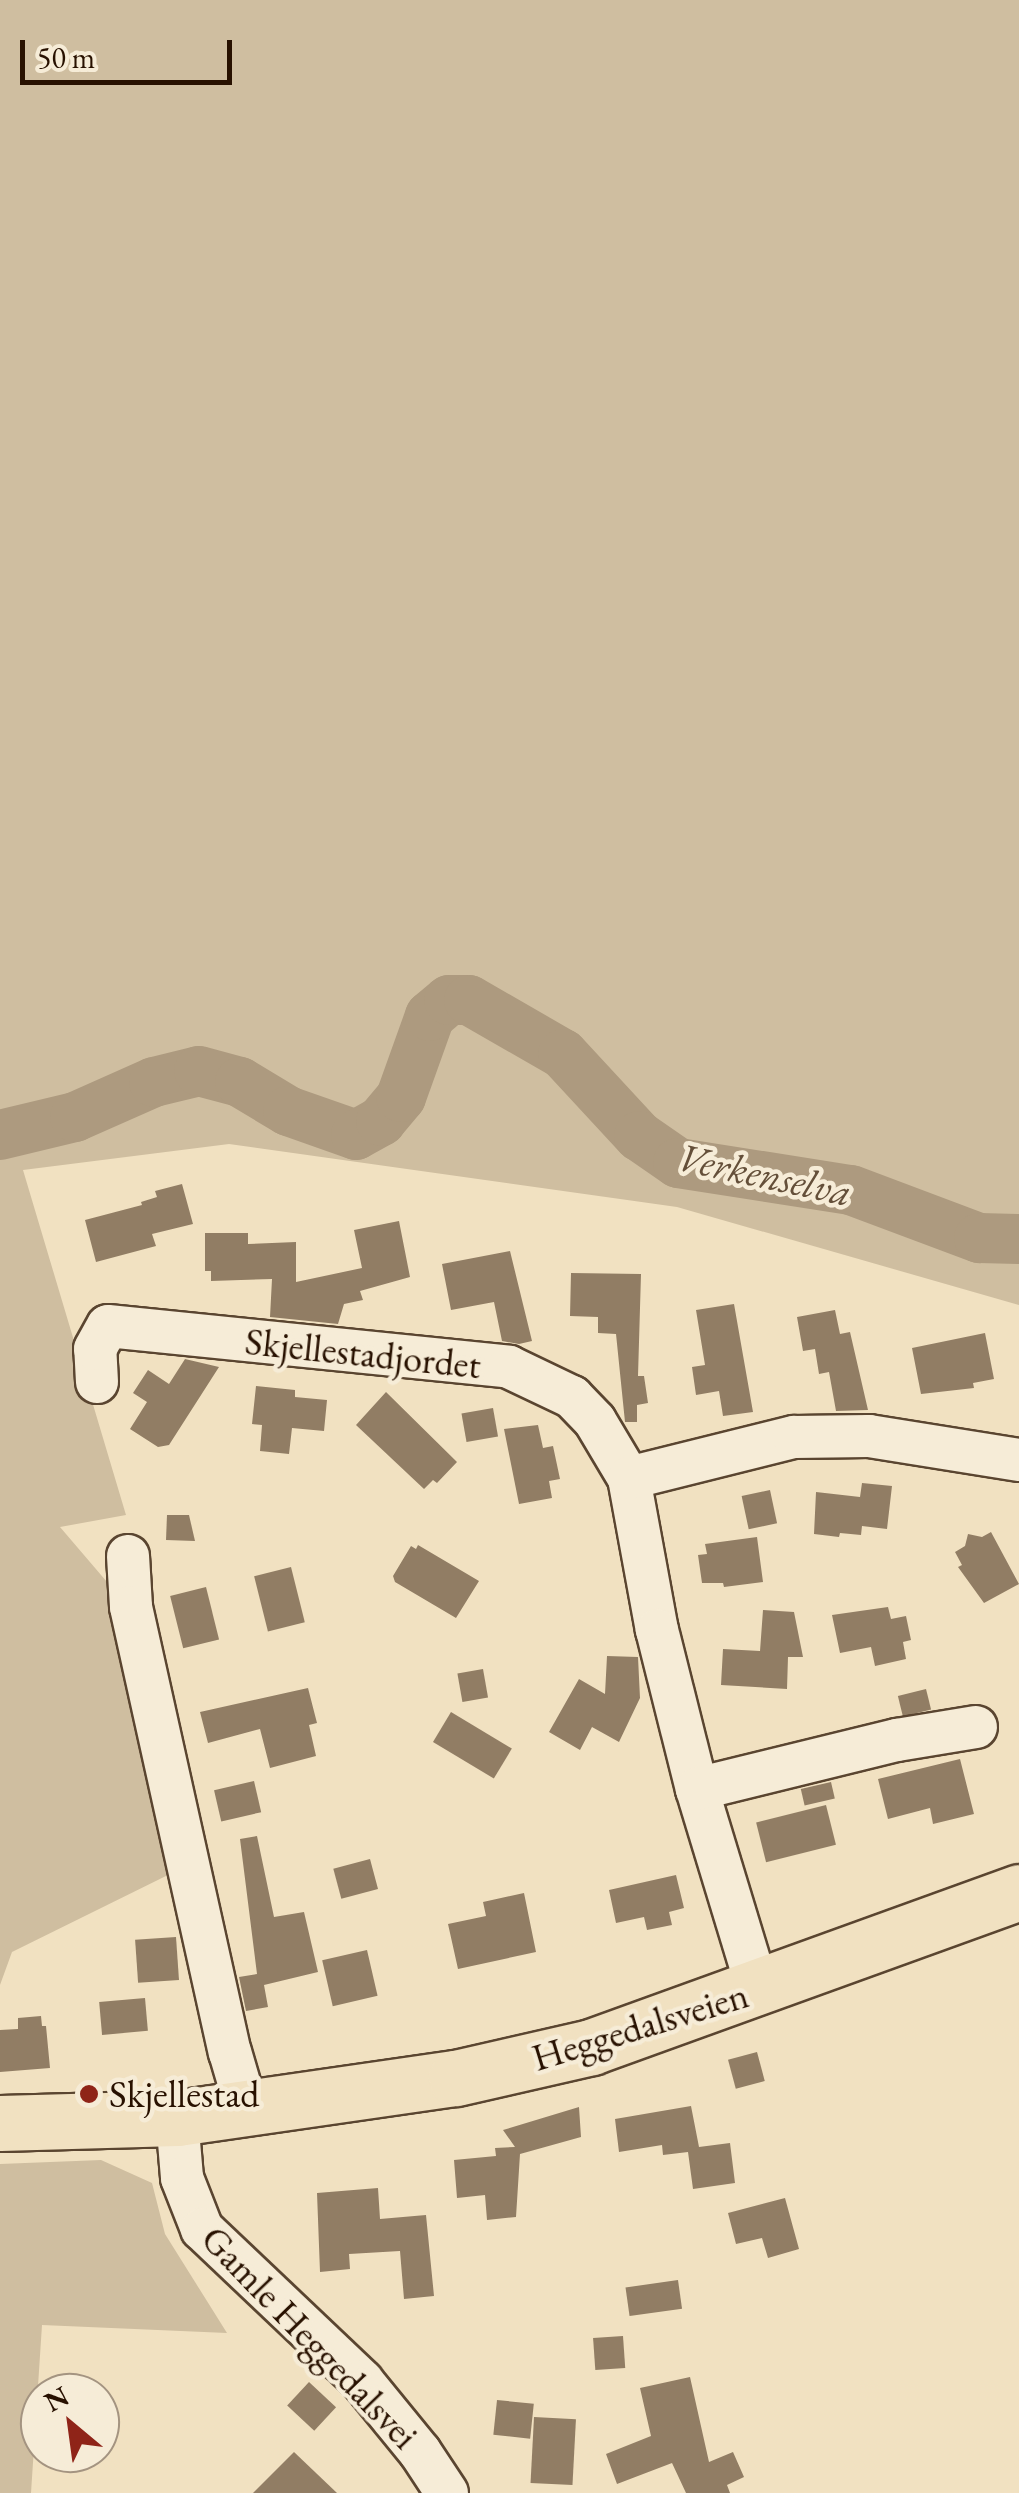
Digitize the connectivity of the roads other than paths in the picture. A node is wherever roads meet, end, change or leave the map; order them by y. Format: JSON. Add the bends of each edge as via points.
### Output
{"nodes":[{"id":1,"x":97,"y":1382,"type":"dead end"},
{"id":2,"x":1019,"y":1460,"type":"edge"},
{"id":3,"x":629,"y":1478,"type":"junction"},
{"id":4,"x":128,"y":1556,"type":"dead end"},
{"id":5,"x":976,"y":1727,"type":"dead end"},
{"id":6,"x":697,"y":1789,"type":"junction"},
{"id":7,"x":1019,"y":1892,"type":"edge"},
{"id":8,"x":758,"y":1990,"type":"junction"},
{"id":9,"x":248,"y":2110,"type":"junction"},
{"id":10,"x":176,"y":2118,"type":"junction"},
{"id":11,"x":0,"y":2124,"type":"edge"},
{"id":12,"x":447,"y":2493,"type":"edge"}],
"edges":[{"from":1,"to":3,"type":"street","name":"Skjellestadjordet","via":[[94,1348],[108,1326],[509,1367],[572,1398]]},
{"from":2,"to":3,"type":"street","via":[[869,1436],[794,1437]]},
{"from":3,"to":6,"type":"street","name":"Skjellestadjordet","via":[[657,1630]]},
{"from":4,"to":9,"type":"street","via":[[131,1607]]},
{"from":5,"to":6,"type":"street"},
{"from":6,"to":8,"type":"street","name":"Skjellestadjordet"},
{"from":7,"to":8,"type":"main road","name":"Heggedalsveien"},
{"from":8,"to":9,"type":"main road","name":"Heggedalsveien","via":[[572,2051],[456,2078]]},
{"from":9,"to":10,"type":"main road","name":"Heggedalsveien"},
{"from":10,"to":11,"type":"main road","name":"Heggedalsveien"},
{"from":10,"to":12,"type":"street","name":"Gamle Heggedalsvei","via":[[182,2178],[202,2229],[362,2381]]}]}
